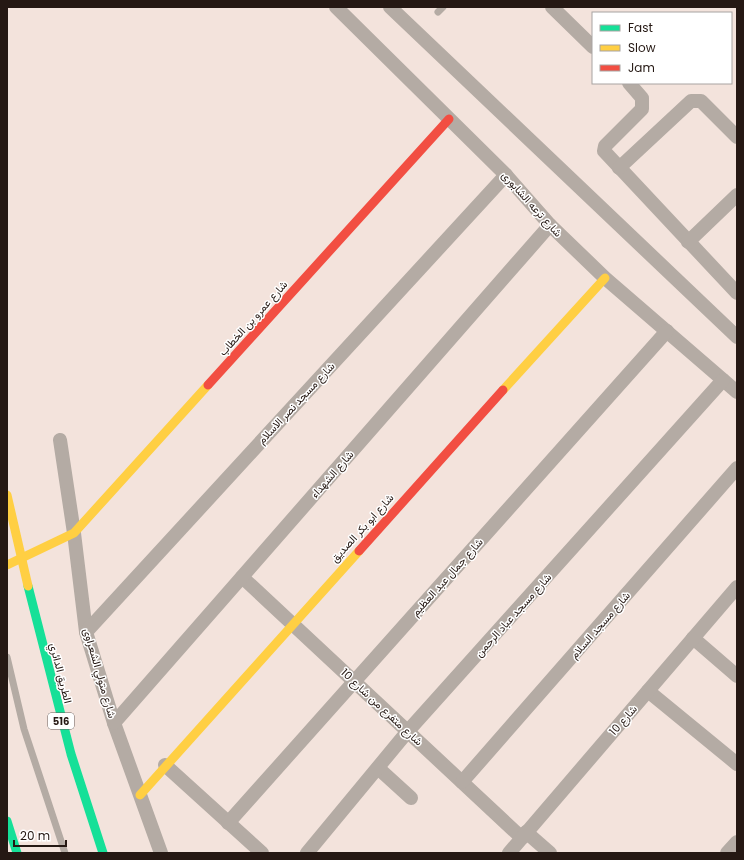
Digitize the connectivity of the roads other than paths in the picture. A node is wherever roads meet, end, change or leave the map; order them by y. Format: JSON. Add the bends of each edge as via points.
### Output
{"nodes":[{"id":1,"x":390,"y":7,"type":"edge"},
{"id":2,"x":552,"y":7,"type":"edge"},
{"id":3,"x":341,"y":9,"type":"edge"},
{"id":4,"x":592,"y":46,"type":"edge"},
{"id":5,"x":630,"y":84,"type":"edge"},
{"id":6,"x":449,"y":119,"type":"junction"},
{"id":7,"x":737,"y":137,"type":"edge"},
{"id":8,"x":619,"y":168,"type":"junction"},
{"id":9,"x":506,"y":174,"type":"junction"},
{"id":10,"x":737,"y":195,"type":"edge"},
{"id":11,"x":550,"y":225,"type":"junction"},
{"id":12,"x":688,"y":242,"type":"junction"},
{"id":13,"x":605,"y":278,"type":"junction"},
{"id":14,"x":736,"y":291,"type":"edge"},
{"id":15,"x":667,"y":331,"type":"junction"},
{"id":16,"x":737,"y":337,"type":"edge"},
{"id":17,"x":723,"y":380,"type":"junction"},
{"id":18,"x":737,"y":392,"type":"edge"},
{"id":19,"x":60,"y":440,"type":"dead end"},
{"id":20,"x":737,"y":468,"type":"edge"},
{"id":21,"x":7,"y":495,"type":"edge"},
{"id":22,"x":74,"y":533,"type":"junction"},
{"id":23,"x":7,"y":565,"type":"edge"},
{"id":24,"x":242,"y":577,"type":"junction"},
{"id":25,"x":737,"y":587,"type":"edge"},
{"id":26,"x":292,"y":624,"type":"junction"},
{"id":27,"x":86,"y":632,"type":"junction"},
{"id":28,"x":693,"y":638,"type":"junction"},
{"id":29,"x":7,"y":657,"type":"edge"},
{"id":30,"x":737,"y":676,"type":"edge"},
{"id":31,"x":354,"y":682,"type":"junction"},
{"id":32,"x":648,"y":691,"type":"junction"},
{"id":33,"x":114,"y":723,"type":"junction"},
{"id":34,"x":408,"y":731,"type":"junction"},
{"id":35,"x":737,"y":764,"type":"edge"},
{"id":36,"x":165,"y":765,"type":"junction"},
{"id":37,"x":378,"y":768,"type":"junction"},
{"id":38,"x":462,"y":782,"type":"junction"},
{"id":39,"x":140,"y":795,"type":"junction"},
{"id":40,"x":411,"y":798,"type":"dead end"},
{"id":41,"x":7,"y":821,"type":"edge"},
{"id":42,"x":228,"y":823,"type":"junction"},
{"id":43,"x":524,"y":835,"type":"junction"},
{"id":44,"x":737,"y":842,"type":"edge"},
{"id":45,"x":17,"y":853,"type":"edge"},
{"id":46,"x":65,"y":853,"type":"edge"},
{"id":47,"x":103,"y":853,"type":"edge"},
{"id":48,"x":161,"y":853,"type":"edge"},
{"id":49,"x":262,"y":853,"type":"edge"},
{"id":50,"x":307,"y":853,"type":"edge"},
{"id":51,"x":509,"y":853,"type":"edge"},
{"id":52,"x":550,"y":853,"type":"edge"},
{"id":53,"x":728,"y":853,"type":"edge"}],
"edges":[{"from":1,"to":16,"type":"street"},
{"from":2,"to":4,"type":"street"},
{"from":3,"to":6,"type":"street","name":"شارع ترعه الشابورى"},
{"from":5,"to":8,"type":"street","via":[[642,98],[642,109],[604,149]]},
{"from":6,"to":9,"type":"street","name":"شارع ترعه الشابورى"},
{"from":6,"to":22,"type":"main road","name":"شارع عمرو بن الخطاب"},
{"from":7,"to":8,"type":"street","via":[[701,101],[691,101]]},
{"from":8,"to":12,"type":"street"},
{"from":9,"to":11,"type":"street","name":"شارع ترعه الشابورى"},
{"from":9,"to":27,"type":"street","name":"شارع مسجد نصر الاسلام"},
{"from":10,"to":12,"type":"street"},
{"from":11,"to":13,"type":"street","name":"شارع ترعه الشابورى"},
{"from":11,"to":24,"type":"street","name":"شارع الشهداء"},
{"from":12,"to":14,"type":"street"},
{"from":13,"to":15,"type":"street","name":"شارع ترعه الشابورى"},
{"from":13,"to":26,"type":"main road","name":"شارع ابو بكر الصديق"},
{"from":15,"to":17,"type":"street","name":"شارع ترعه الشابورى"},
{"from":15,"to":31,"type":"street","name":"شارع جمال عبد العظيم"},
{"from":17,"to":18,"type":"street","name":"شارع ترعه الشابورى"},
{"from":17,"to":34,"type":"street","name":"شارع مسجد عباد الرحمن"},
{"from":19,"to":22,"type":"street","name":"شارع متولي الشعراوى"},
{"from":20,"to":38,"type":"street","name":"شارع مسجد السلام"},
{"from":21,"to":47,"type":"main road","name":"الطريق الدائري","number":"516","bridge":true,"via":[[60,718],[90,819]]},
{"from":22,"to":23,"type":"main road"},
{"from":22,"to":27,"type":"street","name":"شارع متولي الشعراوى"},
{"from":24,"to":26,"type":"street","name":"شارع متفرع من شارع 10"},
{"from":24,"to":33,"type":"street","name":"شارع الشهداء"},
{"from":25,"to":28,"type":"street","name":"شارع 10"},
{"from":26,"to":31,"type":"street","name":"شارع متفرع من شارع 10"},
{"from":26,"to":36,"type":"main road","name":"شارع ابو بكر الصديق"},
{"from":27,"to":33,"type":"street","name":"شارع متولي الشعراوى"},
{"from":28,"to":30,"type":"street"},
{"from":28,"to":32,"type":"street","name":"شارع 10"},
{"from":29,"to":46,"type":"lane","via":[[24,729]]},
{"from":31,"to":34,"type":"street","name":"شارع متفرع من شارع 10"},
{"from":31,"to":42,"type":"street","name":"شارع جمال عبد العظيم"},
{"from":32,"to":35,"type":"street"},
{"from":32,"to":43,"type":"street","name":"شارع 10"},
{"from":33,"to":39,"type":"street","name":"شارع متولي الشعراوى"},
{"from":34,"to":37,"type":"street","name":"شارع مسجد عباد الرحمن"},
{"from":34,"to":38,"type":"street","name":"شارع متفرع من شارع 10"},
{"from":36,"to":39,"type":"main road","name":"شارع ابو بكر الصديق"},
{"from":36,"to":42,"type":"street"},
{"from":37,"to":40,"type":"street"},
{"from":37,"to":50,"type":"street","name":"شارع مسجد عباد الرحمن"},
{"from":38,"to":43,"type":"street","name":"شارع متفرع من شارع 10"},
{"from":39,"to":48,"type":"street","name":"شارع متولي الشعراوى"},
{"from":41,"to":45,"type":"main road"},
{"from":42,"to":49,"type":"street"},
{"from":43,"to":51,"type":"street","name":"شارع 10"},
{"from":43,"to":52,"type":"street","name":"شارع متفرع من شارع 10"},
{"from":44,"to":53,"type":"street"}]}
